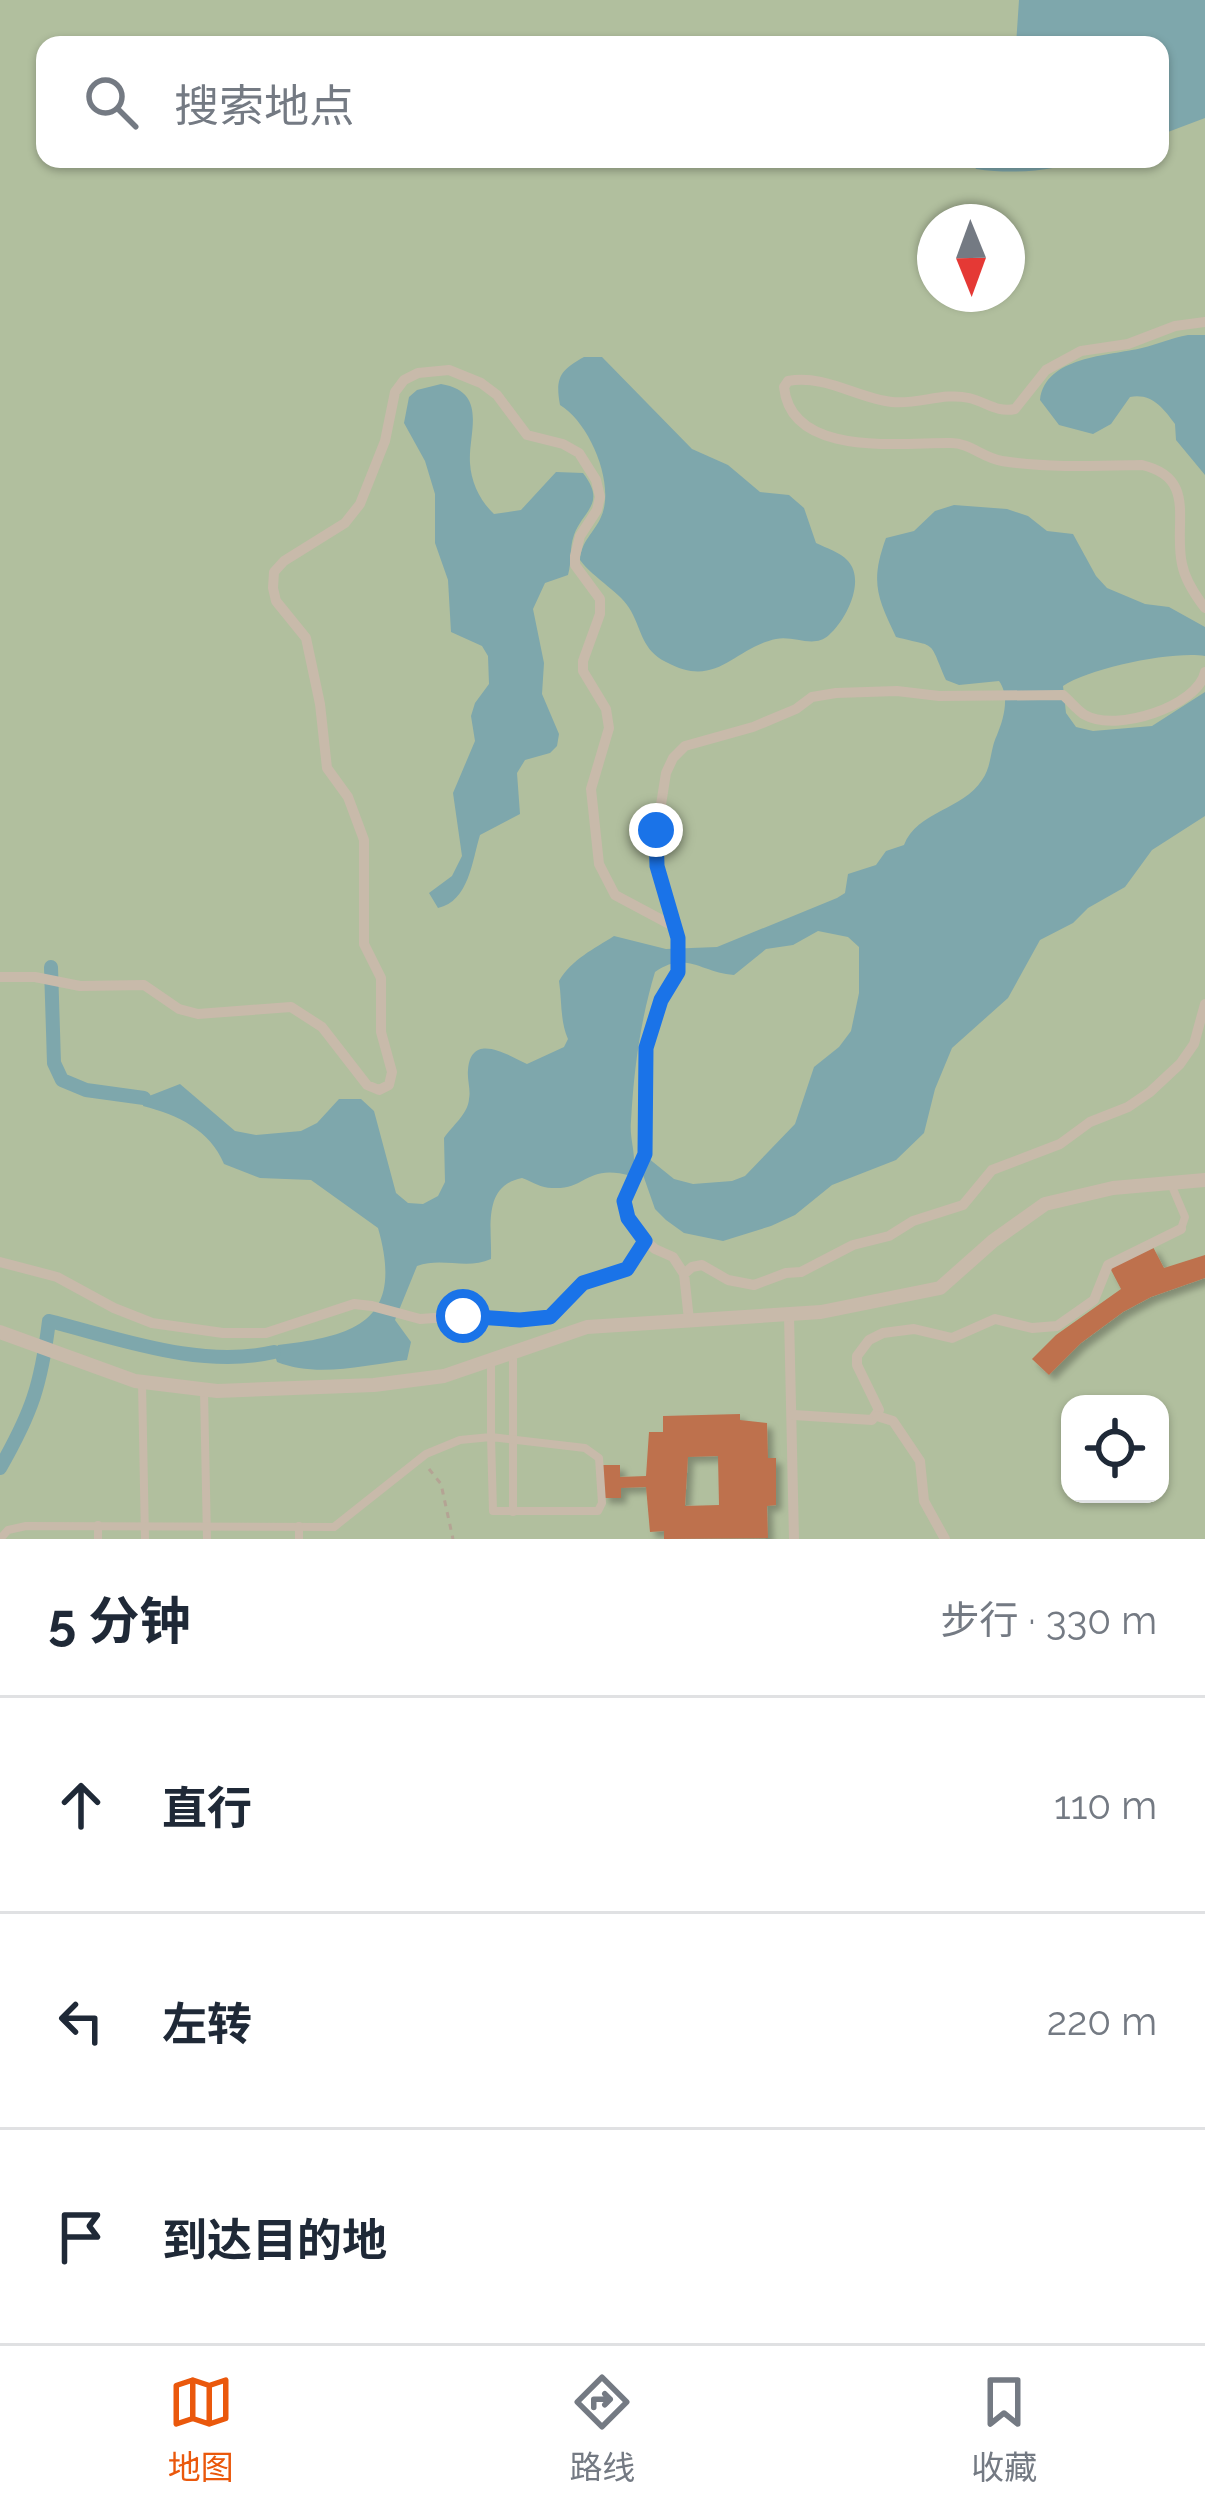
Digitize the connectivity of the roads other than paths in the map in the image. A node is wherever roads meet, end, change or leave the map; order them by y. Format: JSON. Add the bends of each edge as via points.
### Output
{"nodes":[{"id":1,"x":1205,"y":322,"type":"edge"},
{"id":2,"x":1205,"y":608,"type":"edge"},
{"id":3,"x":1205,"y":672,"type":"edge"},
{"id":4,"x":675,"y":927,"type":"junction"},
{"id":5,"x":0,"y":977,"type":"edge"},
{"id":6,"x":1205,"y":1004,"type":"edge"},
{"id":7,"x":1205,"y":1180,"type":"edge"},
{"id":8,"x":1170,"y":1183,"type":"junction"},
{"id":9,"x":1181,"y":1229,"type":"joint"},
{"id":10,"x":645,"y":1241,"type":"junction"},
{"id":11,"x":0,"y":1262,"type":"edge"},
{"id":12,"x":684,"y":1274,"type":"junction"},
{"id":13,"x":789,"y":1315,"type":"junction"},
{"id":14,"x":689,"y":1320,"type":"junction"},
{"id":15,"x":0,"y":1332,"type":"edge"},
{"id":16,"x":512,"y":1352,"type":"junction"},
{"id":17,"x":490,"y":1360,"type":"junction"},
{"id":18,"x":142,"y":1382,"type":"junction"},
{"id":19,"x":204,"y":1389,"type":"junction"},
{"id":20,"x":794,"y":1415,"type":"junction"},
{"id":21,"x":877,"y":1416,"type":"junction"},
{"id":22,"x":491,"y":1437,"type":"junction"},
{"id":23,"x":512,"y":1440,"type":"junction"},
{"id":24,"x":513,"y":1512,"type":"junction"},
{"id":25,"x":145,"y":1524,"type":"junction"},
{"id":26,"x":98,"y":1525,"type":"junction"},
{"id":27,"x":208,"y":1525,"type":"junction"},
{"id":28,"x":259,"y":1525,"type":"junction"},
{"id":29,"x":299,"y":1526,"type":"junction"},
{"id":30,"x":328,"y":1526,"type":"junction"},
{"id":31,"x":0,"y":1539,"type":"edge"},
{"id":32,"x":98,"y":1539,"type":"edge"},
{"id":33,"x":145,"y":1539,"type":"edge"},
{"id":34,"x":207,"y":1539,"type":"edge"},
{"id":35,"x":258,"y":1539,"type":"edge"},
{"id":36,"x":299,"y":1539,"type":"edge"},
{"id":37,"x":328,"y":1539,"type":"edge"},
{"id":38,"x":794,"y":1539,"type":"edge"},
{"id":39,"x":945,"y":1539,"type":"edge"}],
"edges":[{"from":1,"to":2,"type":"street","via":[[1081,351],[1046,370],[1005,411],[950,396],[897,403],[807,379],[784,388],[792,411],[812,430],[879,447],[952,443],[1009,462],[1161,470],[1178,497],[1180,561]]},
{"from":3,"to":4,"type":"street","via":[[1195,691],[1148,718],[1087,717],[1063,695],[836,693],[685,746],[666,773],[656,830]]},
{"from":4,"to":5,"type":"street","via":[[616,895],[599,864],[592,789],[608,728],[583,661],[599,599],[575,565],[580,536],[597,510],[596,480],[579,453],[527,435],[481,383],[435,370],[404,380],[395,392],[385,441],[345,523],[274,572],[277,601],[306,638],[327,768],[364,840],[364,944],[381,978],[389,1085],[367,1085],[322,1027],[291,1007],[198,1014],[144,985]]},
{"from":4,"to":10,"type":"street","via":[[678,972],[646,1048],[645,1154],[624,1201]]},
{"from":6,"to":12,"type":"street","via":[[1194,1044],[1150,1092],[1060,1144],[992,1170],[963,1204],[754,1285],[702,1265]]},
{"from":7,"to":8,"type":"street"},
{"from":8,"to":9,"type":"lane","via":[[1185,1217]]},
{"from":8,"to":13,"type":"street","via":[[1045,1204],[940,1288]]},
{"from":9,"to":21,"type":"street","via":[[1108,1265],[1094,1300],[1057,1326],[995,1319],[952,1338],[914,1329],[869,1340],[857,1365]]},
{"from":10,"to":11,"type":"street","via":[[627,1269],[583,1283],[550,1317],[420,1319],[354,1304],[266,1333],[152,1323],[57,1276]]},
{"from":10,"to":12,"type":"street"},
{"from":12,"to":14,"type":"street"},
{"from":13,"to":14,"type":"street"},
{"from":13,"to":20,"type":"street"},
{"from":14,"to":16,"type":"street","via":[[586,1327]]},
{"from":15,"to":18,"type":"street"},
{"from":16,"to":17,"type":"street"},
{"from":16,"to":23,"type":"lane"},
{"from":17,"to":19,"type":"street","via":[[444,1376],[374,1384]]},
{"from":17,"to":22,"type":"lane"},
{"from":18,"to":19,"type":"street"},
{"from":18,"to":25,"type":"lane"},
{"from":19,"to":27,"type":"lane"},
{"from":20,"to":21,"type":"street"},
{"from":20,"to":38,"type":"street"},
{"from":21,"to":39,"type":"street","via":[[893,1421],[920,1461],[924,1501]]},
{"from":22,"to":23,"type":"lane"},
{"from":22,"to":24,"type":"lane","via":[[494,1511]]},
{"from":22,"to":30,"type":"lane","via":[[460,1439],[419,1460],[351,1517]]},
{"from":23,"to":24,"type":"lane"},
{"from":23,"to":24,"type":"lane","via":[[585,1448],[599,1458],[602,1503],[598,1510]]},
{"from":25,"to":26,"type":"lane"},
{"from":25,"to":27,"type":"lane"},
{"from":25,"to":33,"type":"lane"},
{"from":26,"to":31,"type":"lane","via":[[26,1526]]},
{"from":26,"to":32,"type":"lane"},
{"from":27,"to":28,"type":"lane"},
{"from":27,"to":34,"type":"lane"},
{"from":28,"to":29,"type":"lane"},
{"from":28,"to":35,"type":"lane"},
{"from":29,"to":30,"type":"lane"},
{"from":29,"to":36,"type":"lane"},
{"from":30,"to":37,"type":"lane"}]}
